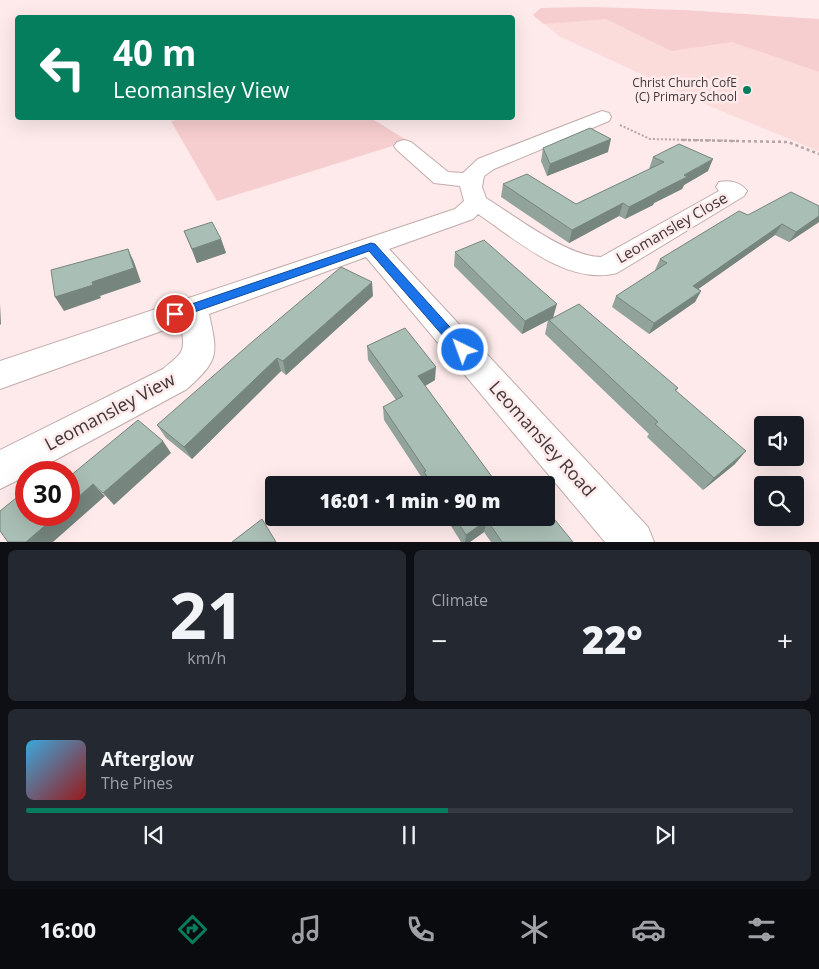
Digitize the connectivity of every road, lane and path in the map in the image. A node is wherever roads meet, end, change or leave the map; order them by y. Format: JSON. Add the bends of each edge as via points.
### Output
{"nodes":[{"id":1,"x":590,"y":118,"type":"joint"},
{"id":2,"x":404,"y":146,"type":"dead end"},
{"id":3,"x":819,"y":154,"type":"edge"},
{"id":4,"x":474,"y":191,"type":"junction"},
{"id":5,"x":736,"y":191,"type":"dead end"},
{"id":6,"x":371,"y":246,"type":"junction"},
{"id":7,"x":193,"y":308,"type":"junction"},
{"id":8,"x":0,"y":374,"type":"edge"},
{"id":9,"x":0,"y":470,"type":"edge"},
{"id":10,"x":633,"y":542,"type":"edge"}],
"edges":[{"from":1,"to":3,"type":"path","via":[[650,139],[788,142]]},
{"from":1,"to":4,"type":"street","via":[[486,164],[473,174]]},
{"from":2,"to":4,"type":"street","via":[[442,178]]},
{"from":4,"to":5,"type":"street","name":"Leomansley Close","via":[[559,256],[596,268],[607,266]]},
{"from":4,"to":6,"type":"street","via":[[464,214]]},
{"from":6,"to":7,"type":"street"},
{"from":6,"to":10,"type":"street","name":"Leomansley Road"},
{"from":7,"to":8,"type":"street"},
{"from":7,"to":9,"type":"street","name":"Leomansley View","via":[[200,345],[195,362],[175,379]]}]}
